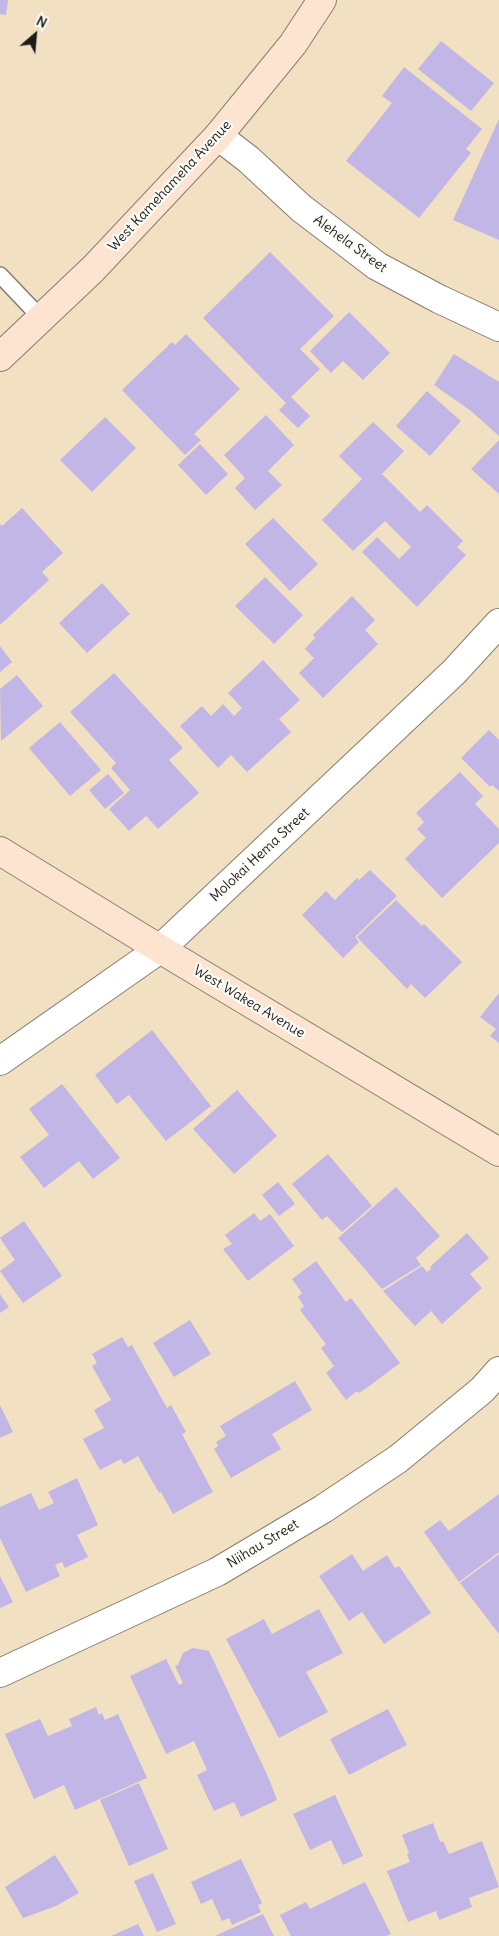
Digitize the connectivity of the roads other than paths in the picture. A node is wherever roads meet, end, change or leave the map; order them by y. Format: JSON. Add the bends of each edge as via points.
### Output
{"nodes":[{"id":1,"x":322,"y":0,"type":"edge"},
{"id":2,"x":218,"y":136,"type":"junction"},
{"id":3,"x":0,"y":275,"type":"edge"},
{"id":4,"x":41,"y":318,"type":"junction"},
{"id":5,"x":499,"y":326,"type":"edge"},
{"id":6,"x":0,"y":357,"type":"edge"},
{"id":7,"x":499,"y":624,"type":"edge"},
{"id":8,"x":0,"y":851,"type":"edge"},
{"id":9,"x":160,"y":949,"type":"junction"},
{"id":10,"x":0,"y":1061,"type":"edge"},
{"id":11,"x":499,"y":1152,"type":"edge"},
{"id":12,"x":499,"y":1371,"type":"edge"},
{"id":13,"x":0,"y":1673,"type":"edge"}],
"edges":[{"from":1,"to":2,"type":"street","name":"West Kamehameha Avenue","via":[[293,44]]},
{"from":2,"to":4,"type":"street","name":"West Kamehameha Avenue","via":[[93,270]]},
{"from":2,"to":5,"type":"street","name":"Alehela Street","via":[[301,208],[377,266]]},
{"from":3,"to":4,"type":"lane"},
{"from":4,"to":6,"type":"street","name":"West Kamehameha Avenue"},
{"from":7,"to":9,"type":"street","name":"Molokai Hema Street","via":[[454,672]]},
{"from":8,"to":9,"type":"street","name":"West Wakea Avenue"},
{"from":9,"to":10,"type":"street","name":"Molokai Hema Street"},
{"from":9,"to":11,"type":"street","name":"West Wakea Avenue"},
{"from":12,"to":13,"type":"street","name":"Niihau Street","via":[[482,1390],[398,1459],[323,1508],[217,1572]]}]}
